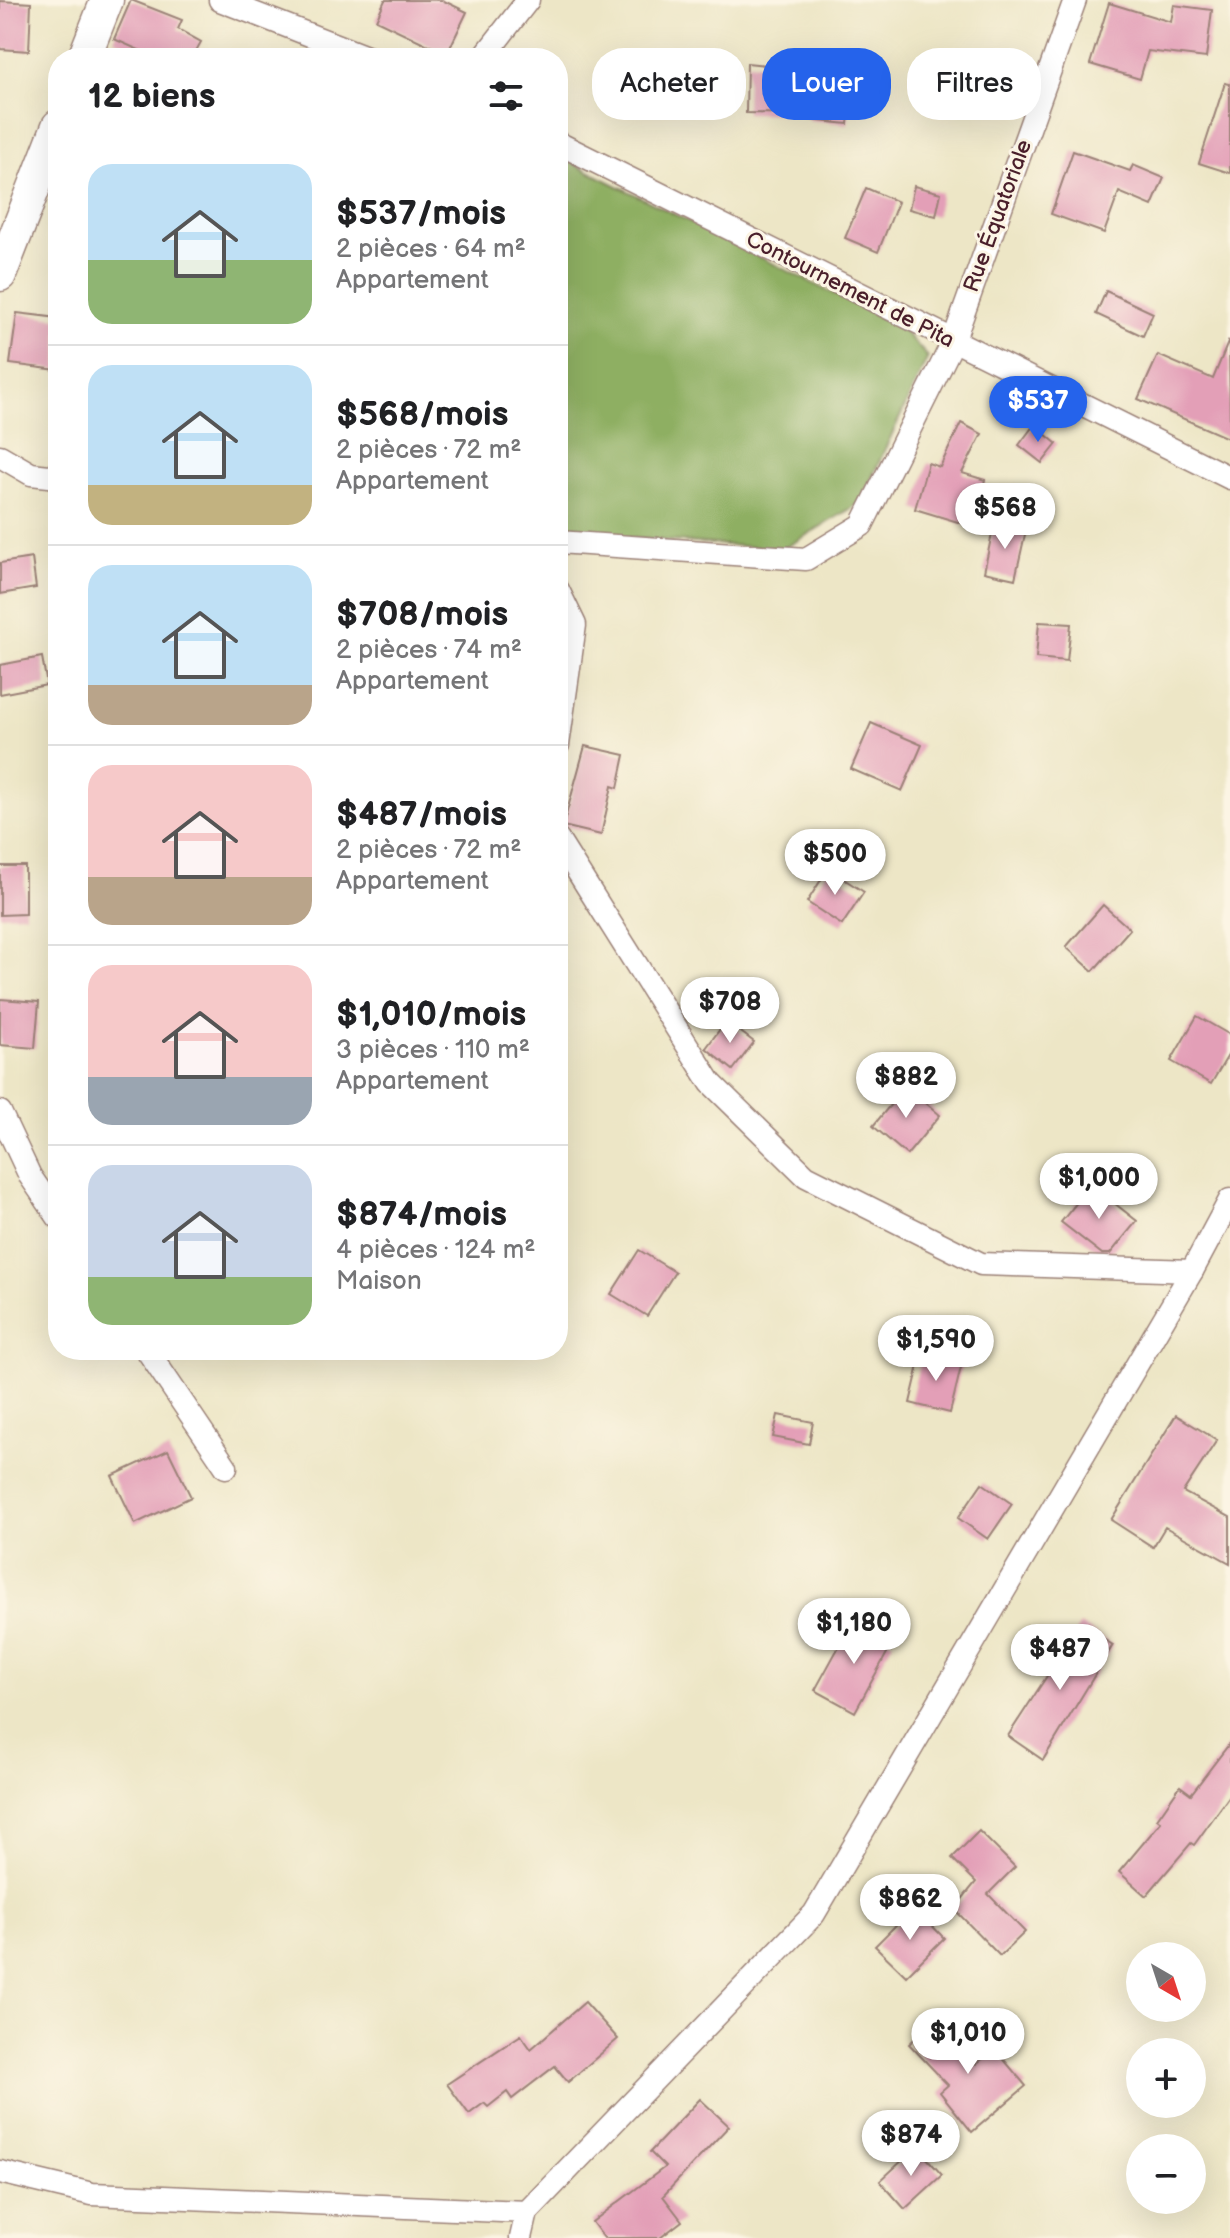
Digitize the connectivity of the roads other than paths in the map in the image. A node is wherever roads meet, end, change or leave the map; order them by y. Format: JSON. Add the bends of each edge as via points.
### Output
{"nodes":[{"id":1,"x":107,"y":0,"type":"edge"},
{"id":2,"x":220,"y":0,"type":"edge"},
{"id":3,"x":528,"y":0,"type":"edge"},
{"id":4,"x":1075,"y":0,"type":"edge"},
{"id":5,"x":88,"y":48,"type":"edge"},
{"id":6,"x":343,"y":48,"type":"edge"},
{"id":7,"x":491,"y":48,"type":"edge"},
{"id":8,"x":568,"y":148,"type":"edge"},
{"id":9,"x":48,"y":152,"type":"edge"},
{"id":10,"x":0,"y":275,"type":"edge"},
{"id":11,"x":953,"y":342,"type":"junction"},
{"id":12,"x":0,"y":456,"type":"edge"},
{"id":13,"x":48,"y":476,"type":"edge"},
{"id":14,"x":1230,"y":478,"type":"edge"},
{"id":15,"x":568,"y":543,"type":"edge"},
{"id":16,"x":568,"y":611,"type":"edge"},
{"id":17,"x":568,"y":674,"type":"edge"},
{"id":18,"x":568,"y":856,"type":"edge"},
{"id":19,"x":0,"y":1112,"type":"edge"},
{"id":20,"x":1230,"y":1200,"type":"edge"},
{"id":21,"x":48,"y":1202,"type":"edge"},
{"id":22,"x":1192,"y":1271,"type":"junction"},
{"id":23,"x":154,"y":1360,"type":"edge"},
{"id":24,"x":226,"y":1467,"type":"dead end"},
{"id":25,"x":0,"y":2172,"type":"edge"},
{"id":26,"x":527,"y":2212,"type":"junction"},
{"id":27,"x":521,"y":2238,"type":"edge"}],
"edges":[{"from":1,"to":5,"type":"street"},
{"from":2,"to":6,"type":"street"},
{"from":3,"to":7,"type":"street"},
{"from":4,"to":11,"type":"street","name":"Rue Équatoriale"},
{"from":8,"to":11,"type":"street","name":"Contournement de Pita"},
{"from":9,"to":10,"type":"street"},
{"from":11,"to":14,"type":"street","name":"Contournement de Pita"},
{"from":11,"to":15,"type":"street","name":"Rue Équatoriale","via":[[862,525],[806,559]]},
{"from":12,"to":13,"type":"street","via":[[31,474]]},
{"from":16,"to":17,"type":"street","via":[[575,625]]},
{"from":18,"to":22,"type":"street","via":[[711,1083],[806,1176],[981,1264]]},
{"from":19,"to":21,"type":"street"},
{"from":20,"to":22,"type":"street"},
{"from":22,"to":26,"type":"street","via":[[814,1914]]},
{"from":23,"to":24,"type":"street"},
{"from":25,"to":26,"type":"street","via":[[92,2194]]},
{"from":26,"to":27,"type":"street"}]}
